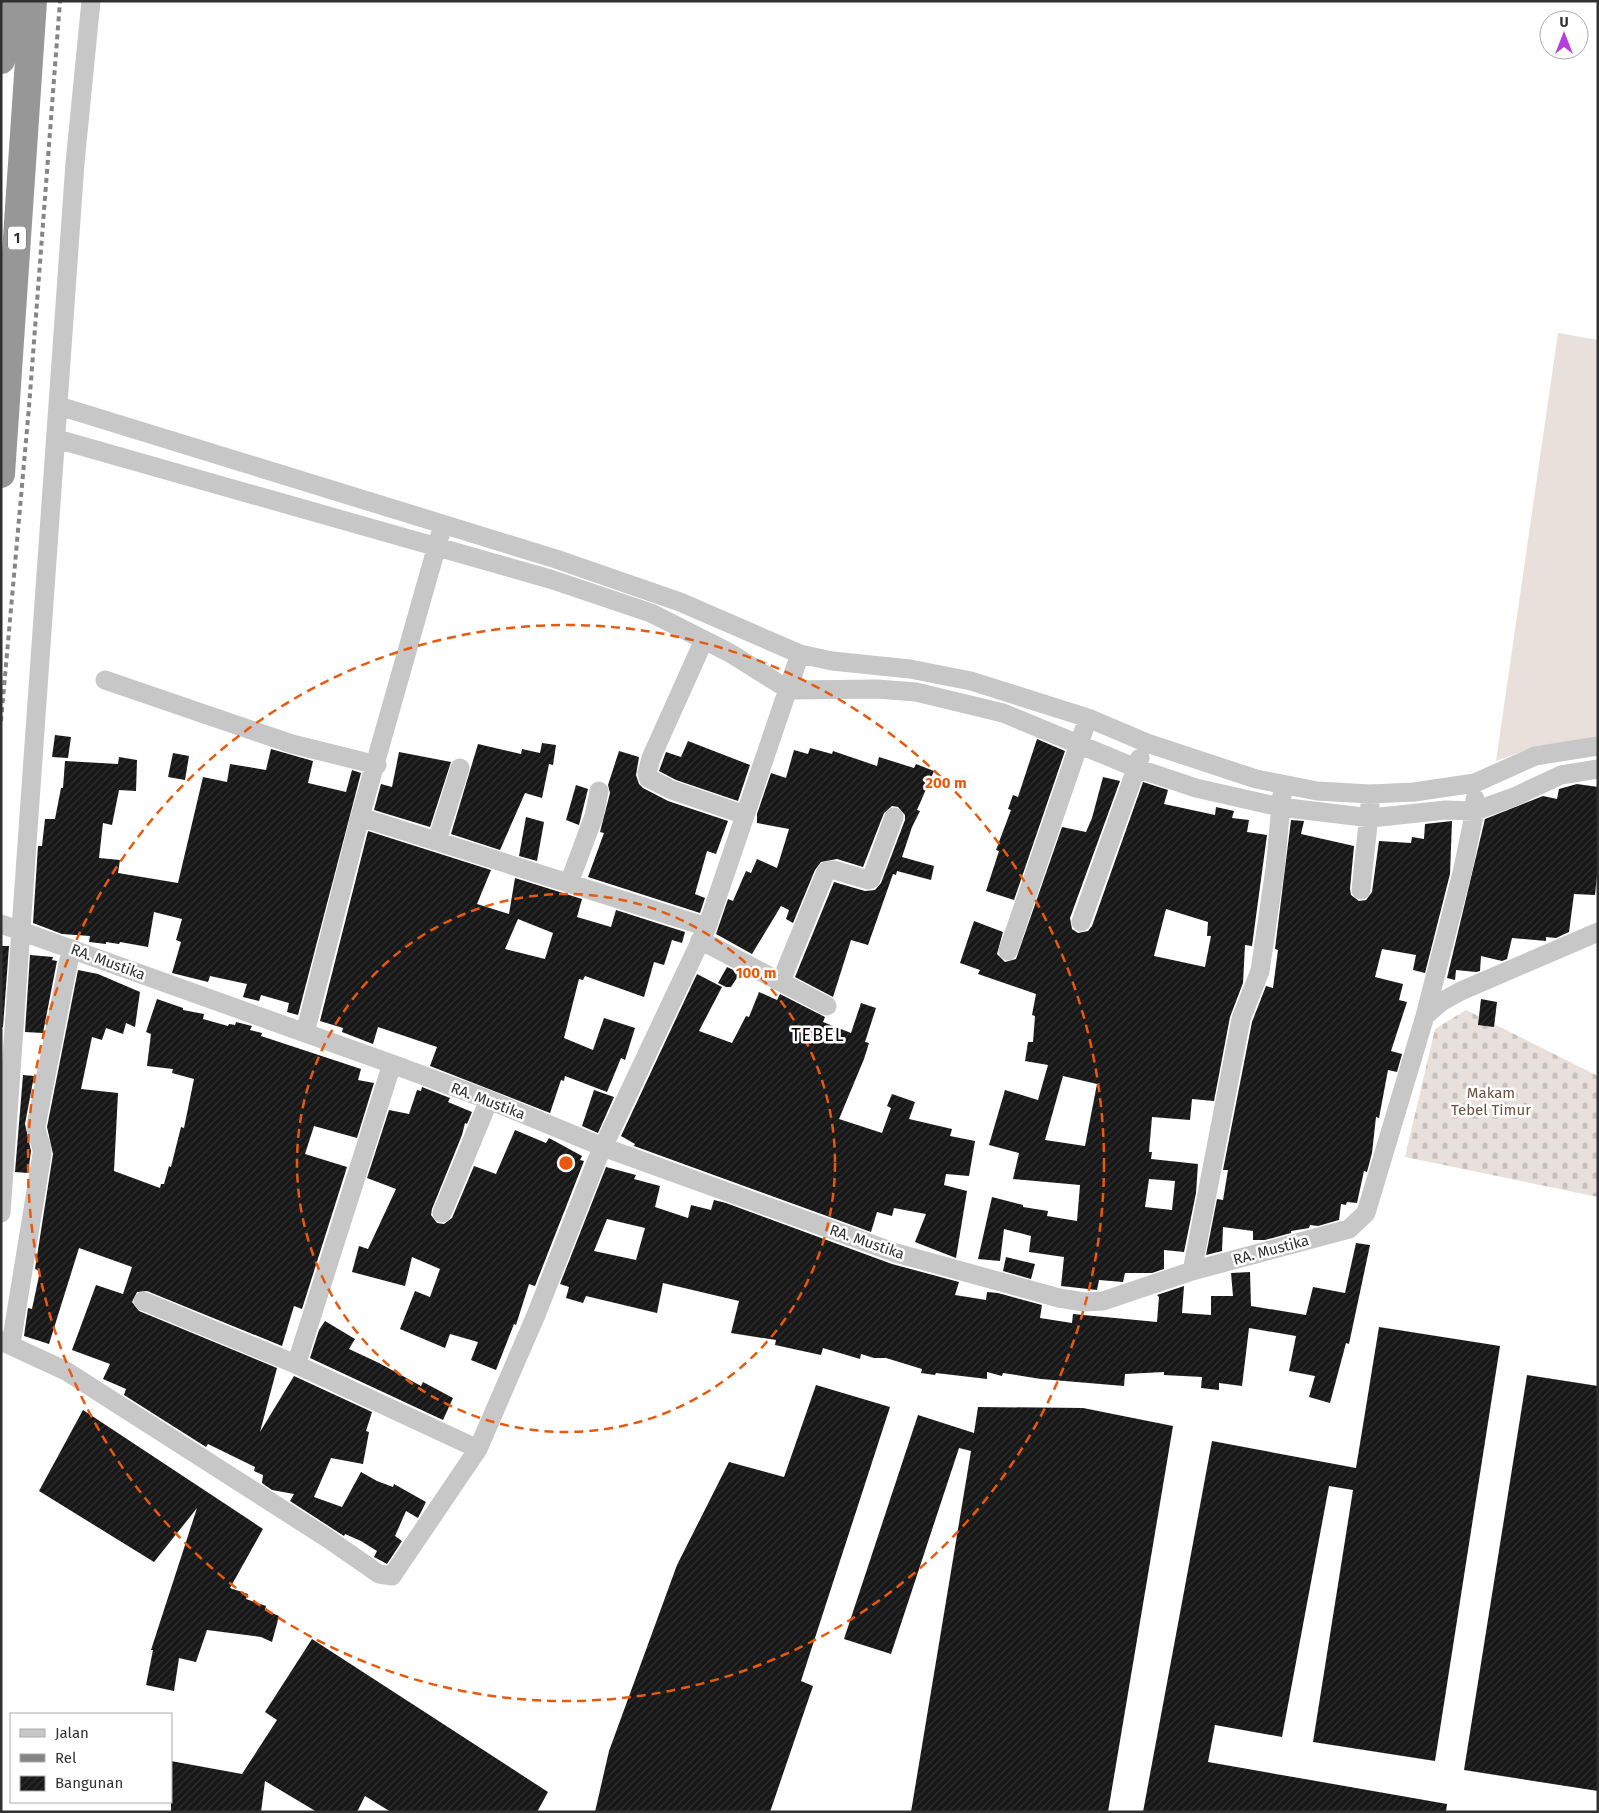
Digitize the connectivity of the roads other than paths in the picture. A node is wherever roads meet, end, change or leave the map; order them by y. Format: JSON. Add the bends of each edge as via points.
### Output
{"nodes":[{"id":1,"x":6,"y":1,"type":"edge"},
{"id":2,"x":33,"y":1,"type":"edge"},
{"id":3,"x":91,"y":1,"type":"edge"},
{"id":4,"x":1,"y":60,"type":"edge"},
{"id":5,"x":58,"y":422,"type":"junction"},
{"id":6,"x":1,"y":474,"type":"edge"},
{"id":7,"x":440,"y":534,"type":"junction"},
{"id":8,"x":704,"y":640,"type":"junction"},
{"id":9,"x":794,"y":673,"type":"junction"},
{"id":10,"x":105,"y":680,"type":"dead end"},
{"id":11,"x":1083,"y":730,"type":"junction"},
{"id":12,"x":1598,"y":746,"type":"edge"},
{"id":13,"x":1141,"y":755,"type":"junction"},
{"id":14,"x":377,"y":765,"type":"junction"},
{"id":15,"x":460,"y":768,"type":"dead end"},
{"id":16,"x":1598,"y":769,"type":"edge"},
{"id":17,"x":599,"y":791,"type":"dead end"},
{"id":18,"x":1282,"y":796,"type":"junction"},
{"id":19,"x":1475,"y":798,"type":"junction"},
{"id":20,"x":1370,"y":806,"type":"junction"},
{"id":21,"x":744,"y":815,"type":"junction"},
{"id":22,"x":360,"y":817,"type":"junction"},
{"id":23,"x":894,"y":817,"type":"dead end"},
{"id":24,"x":437,"y":841,"type":"junction"},
{"id":25,"x":569,"y":883,"type":"junction"},
{"id":26,"x":1361,"y":890,"type":"dead end"},
{"id":27,"x":1081,"y":922,"type":"dead end"},
{"id":28,"x":1,"y":924,"type":"edge"},
{"id":29,"x":21,"y":930,"type":"junction"},
{"id":30,"x":1598,"y":932,"type":"edge"},
{"id":31,"x":703,"y":934,"type":"junction"},
{"id":32,"x":71,"y":949,"type":"junction"},
{"id":33,"x":1008,"y":951,"type":"dead end"},
{"id":34,"x":781,"y":981,"type":"junction"},
{"id":35,"x":827,"y":1006,"type":"dead end"},
{"id":36,"x":1425,"y":1016,"type":"junction"},
{"id":37,"x":305,"y":1034,"type":"junction"},
{"id":38,"x":392,"y":1064,"type":"junction"},
{"id":39,"x":489,"y":1100,"type":"junction"},
{"id":40,"x":603,"y":1147,"type":"junction"},
{"id":41,"x":1,"y":1213,"type":"edge"},
{"id":42,"x":442,"y":1213,"type":"dead end"},
{"id":43,"x":1192,"y":1271,"type":"junction"},
{"id":44,"x":143,"y":1301,"type":"dead end"},
{"id":45,"x":6,"y":1343,"type":"edge"},
{"id":46,"x":293,"y":1363,"type":"junction"},
{"id":47,"x":478,"y":1449,"type":"junction"}],
"edges":[{"from":1,"to":4,"type":"highway"},
{"from":2,"to":6,"type":"highway","number":"1"},
{"from":3,"to":5,"type":"street"},
{"from":5,"to":7,"type":"street"},
{"from":5,"to":7,"type":"street"},
{"from":5,"to":29,"type":"street"},
{"from":7,"to":8,"type":"street","via":[[550,579],[651,613]]},
{"from":7,"to":9,"type":"street","via":[[680,602]]},
{"from":7,"to":14,"type":"street"},
{"from":8,"to":9,"type":"street","via":[[730,653]]},
{"from":8,"to":21,"type":"street","via":[[651,758],[647,775],[672,790]]},
{"from":9,"to":11,"type":"street","via":[[877,689],[916,692]]},
{"from":9,"to":11,"type":"street","via":[[832,661],[910,669],[971,681]]},
{"from":9,"to":21,"type":"street"},
{"from":10,"to":14,"type":"street","via":[[292,744]]},
{"from":11,"to":13,"type":"street"},
{"from":11,"to":13,"type":"street"},
{"from":11,"to":33,"type":"street"},
{"from":12,"to":19,"type":"street","via":[[1535,756]]},
{"from":13,"to":18,"type":"street","via":[[1256,779]]},
{"from":13,"to":18,"type":"street","via":[[1196,788]]},
{"from":13,"to":27,"type":"street"},
{"from":14,"to":22,"type":"street"},
{"from":15,"to":24,"type":"street"},
{"from":16,"to":19,"type":"street","via":[[1561,775],[1514,797]]},
{"from":17,"to":25,"type":"street","via":[[594,816]]},
{"from":18,"to":20,"type":"street","via":[[1317,790]]},
{"from":18,"to":43,"type":"street","via":[[1260,971],[1241,1019]]},
{"from":19,"to":20,"type":"street","via":[[1414,792]]},
{"from":19,"to":20,"type":"street","via":[[1446,810]]},
{"from":19,"to":36,"type":"street","name":"RA. Mustika","via":[[1462,873]]},
{"from":20,"to":26,"type":"street"},
{"from":21,"to":31,"type":"street"},
{"from":22,"to":24,"type":"street"},
{"from":22,"to":37,"type":"street"},
{"from":23,"to":34,"type":"street","via":[[871,879],[830,869],[825,874]]},
{"from":24,"to":25,"type":"street"},
{"from":25,"to":31,"type":"street"},
{"from":28,"to":29,"type":"street","name":"RA. Mustika"},
{"from":29,"to":32,"type":"street","name":"RA. Mustika"},
{"from":29,"to":41,"type":"street"},
{"from":30,"to":36,"type":"street","via":[[1461,991]]},
{"from":31,"to":34,"type":"street"},
{"from":31,"to":40,"type":"street"},
{"from":32,"to":37,"type":"street","name":"RA. Mustika"},
{"from":32,"to":45,"type":"street","via":[[36,1126],[43,1147]]},
{"from":34,"to":35,"type":"street"},
{"from":36,"to":43,"type":"street","name":"RA. Mustika","via":[[1363,1218],[1349,1229]]},
{"from":37,"to":38,"type":"street","name":"RA. Mustika"},
{"from":38,"to":39,"type":"street","name":"RA. Mustika"},
{"from":38,"to":46,"type":"street","via":[[298,1359]]},
{"from":39,"to":40,"type":"street","name":"RA. Mustika"},
{"from":39,"to":42,"type":"street"},
{"from":40,"to":43,"type":"street","name":"RA. Mustika","via":[[896,1253],[1059,1298],[1103,1301]]},
{"from":40,"to":47,"type":"street"},
{"from":44,"to":46,"type":"street"},
{"from":45,"to":47,"type":"street","via":[[66,1371],[386,1577],[392,1576]]},
{"from":46,"to":47,"type":"street"}]}
